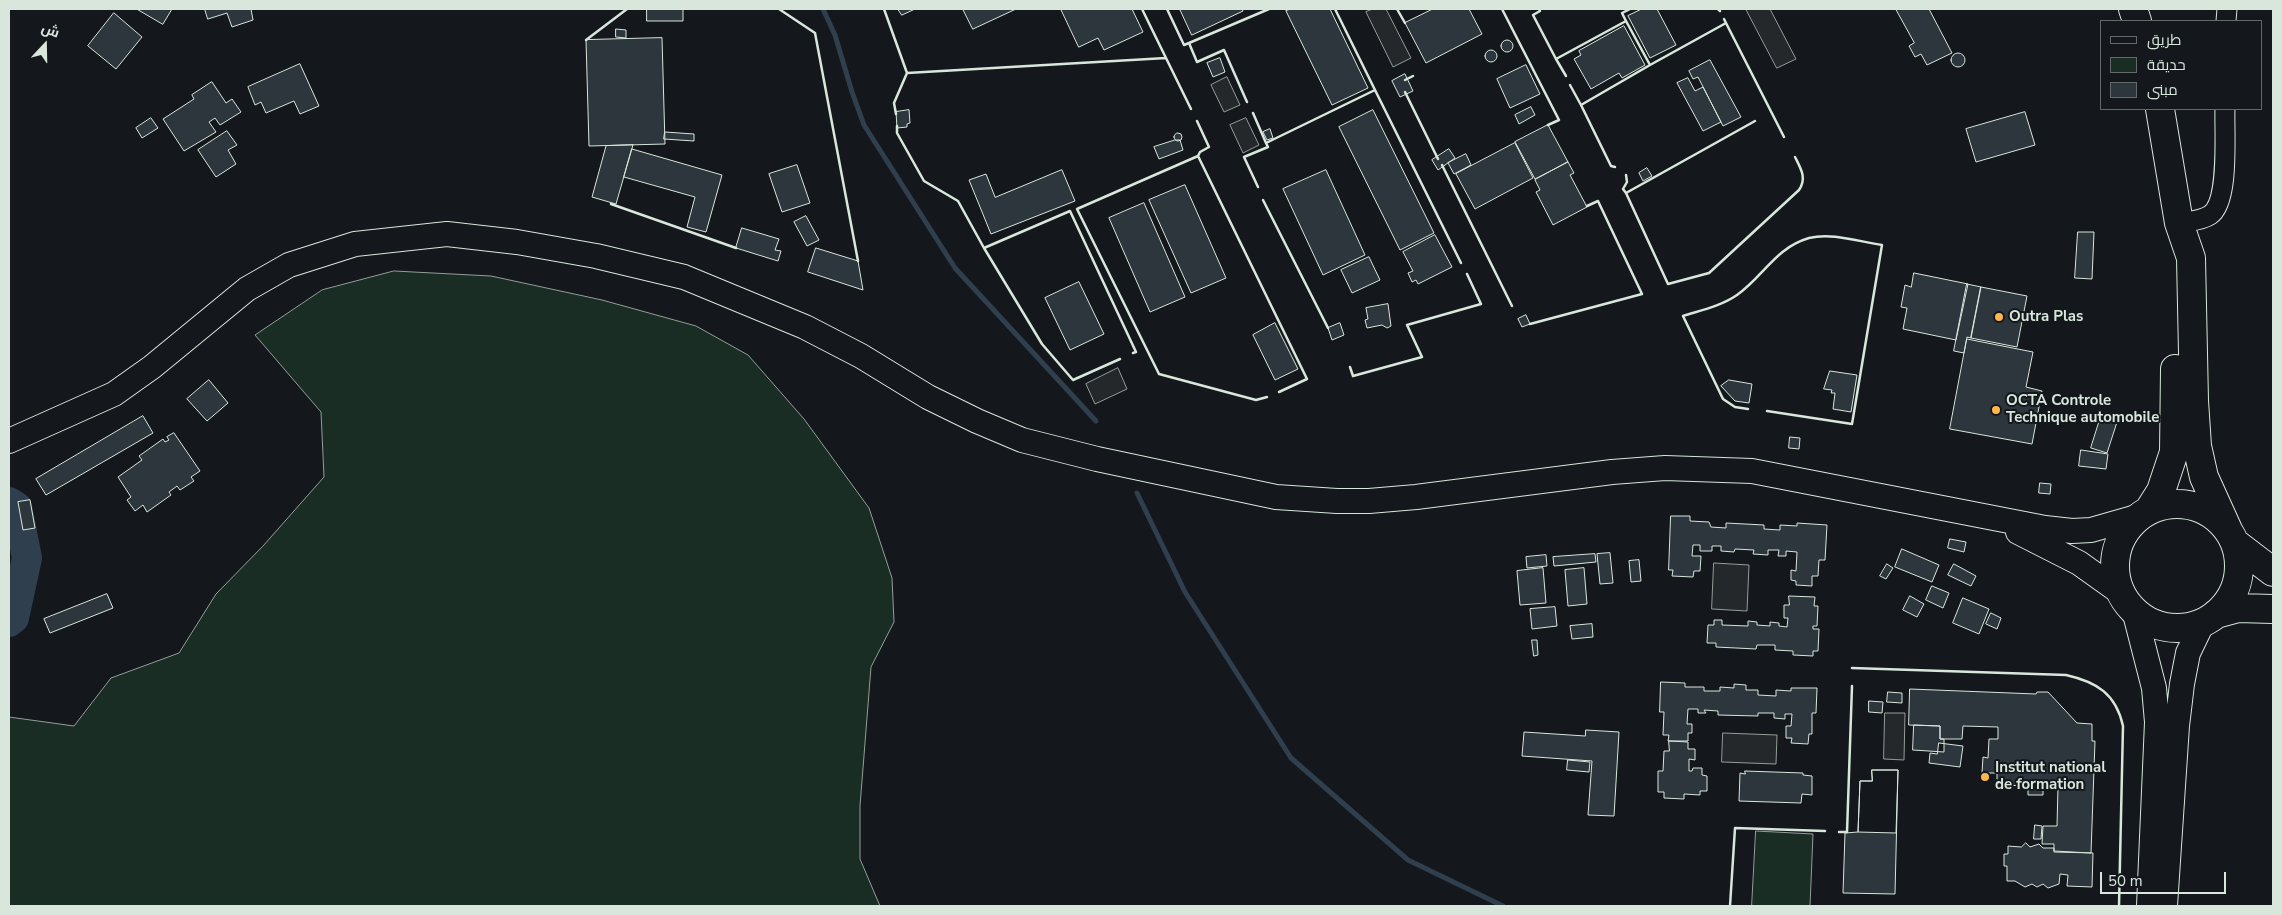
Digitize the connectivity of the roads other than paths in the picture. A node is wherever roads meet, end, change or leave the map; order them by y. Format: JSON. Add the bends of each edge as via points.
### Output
{"nodes":[{"id":1,"x":2160,"y":110,"type":"edge"},
{"id":2,"x":2225,"y":110,"type":"edge"},
{"id":3,"x":2179,"y":223,"type":"junction"},
{"id":4,"x":9,"y":441,"type":"edge"},
{"id":5,"x":2144,"y":513,"type":"junction"},
{"id":6,"x":1984,"y":517,"type":"junction"},
{"id":7,"x":2231,"y":537,"type":"junction"},
{"id":8,"x":2273,"y":572,"type":"edge"},
{"id":9,"x":2127,"y":601,"type":"junction"},
{"id":10,"x":2273,"y":609,"type":"edge"},
{"id":11,"x":2210,"y":618,"type":"junction"},
{"id":12,"x":2149,"y":906,"type":"edge"},
{"id":13,"x":2165,"y":906,"type":"edge"}],
"edges":[{"from":1,"to":3,"type":"highway"},
{"from":2,"to":3,"type":"street","via":[[2220,201],[2212,214]]},
{"from":3,"to":5,"type":"highway","via":[[2174,269],[2174,452],[2161,490]]},
{"from":3,"to":7,"type":"highway","via":[[2188,246],[2192,270],[2197,446],[2204,477]]},
{"from":4,"to":6,"type":"main road","via":[[114,394],[247,289],[289,265],[355,244],[447,234],[517,242],[684,277],[805,327],[976,422],[1022,440],[1096,459],[1276,496],[1345,501],[1416,497],[1612,472],[1665,468],[1726,469]]},
{"from":5,"to":6,"type":"main road","via":[[2099,528],[2072,531]]},
{"from":5,"to":7,"type":"highway","via":[[2166,505],[2200,508],[2216,517]]},
{"from":5,"to":9,"type":"highway","via":[[2125,531],[2116,551],[2115,572]]},
{"from":6,"to":9,"type":"main road","via":[[2064,554]]},
{"from":7,"to":8,"type":"highway"},
{"from":7,"to":11,"type":"highway","via":[[2239,558],[2237,582],[2227,603]]},
{"from":9,"to":11,"type":"highway","via":[[2159,625],[2189,627]]},
{"from":9,"to":12,"type":"main road","via":[[2154,688],[2157,722]]},
{"from":10,"to":11,"type":"highway","via":[[2238,608]]},
{"from":11,"to":13,"type":"main road","via":[[2188,653],[2182,684]]}]}
